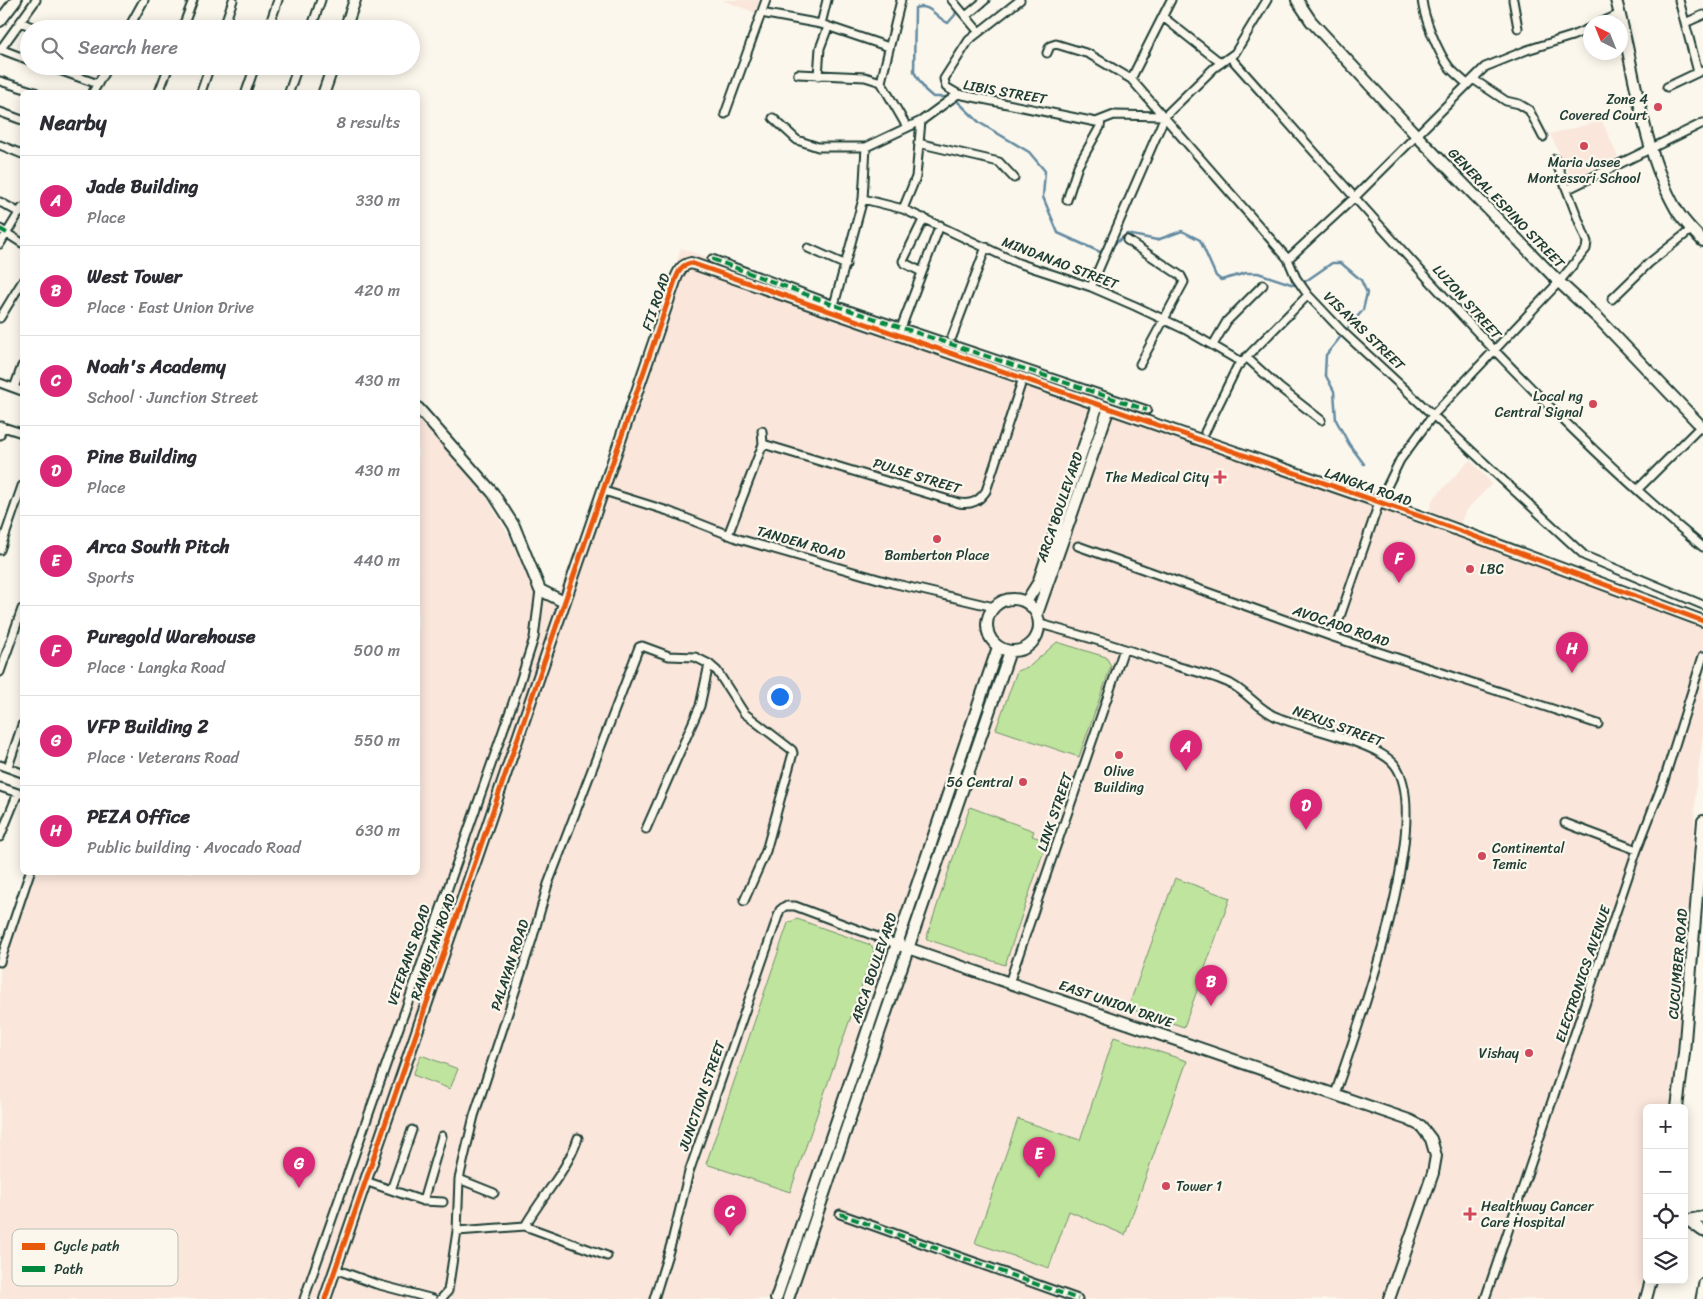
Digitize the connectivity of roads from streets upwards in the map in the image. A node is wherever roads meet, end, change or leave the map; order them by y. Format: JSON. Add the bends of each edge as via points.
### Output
{"nodes":[{"id":1,"x":16,"y":0,"type":"edge"},
{"id":2,"x":36,"y":0,"type":"edge"},
{"id":3,"x":193,"y":0,"type":"edge"},
{"id":4,"x":233,"y":0,"type":"edge"},
{"id":5,"x":278,"y":0,"type":"edge"},
{"id":6,"x":321,"y":0,"type":"edge"},
{"id":7,"x":355,"y":0,"type":"edge"},
{"id":8,"x":766,"y":0,"type":"edge"},
{"id":9,"x":827,"y":0,"type":"edge"},
{"id":10,"x":901,"y":0,"type":"edge"},
{"id":11,"x":985,"y":0,"type":"edge"},
{"id":12,"x":1020,"y":0,"type":"edge"},
{"id":13,"x":1171,"y":0,"type":"edge"},
{"id":14,"x":1267,"y":0,"type":"edge"},
{"id":15,"x":1298,"y":0,"type":"edge"},
{"id":16,"x":1422,"y":0,"type":"edge"},
{"id":17,"x":1513,"y":0,"type":"edge"},
{"id":18,"x":1616,"y":0,"type":"edge"},
{"id":19,"x":1679,"y":0,"type":"edge"},
{"id":20,"x":141,"y":1,"type":"edge"},
{"id":21,"x":953,"y":1,"type":"edge"},
{"id":22,"x":4,"y":8,"type":"edge"},
{"id":23,"x":761,"y":13,"type":"junction"},
{"id":24,"x":1620,"y":14,"type":"joint"},
{"id":25,"x":1703,"y":15,"type":"edge"},
{"id":26,"x":966,"y":16,"type":"junction"},
{"id":27,"x":1163,"y":17,"type":"junction"},
{"id":28,"x":21,"y":20,"type":"edge"},
{"id":29,"x":132,"y":20,"type":"edge"},
{"id":30,"x":185,"y":20,"type":"edge"},
{"id":31,"x":226,"y":20,"type":"edge"},
{"id":32,"x":271,"y":20,"type":"edge"},
{"id":33,"x":314,"y":20,"type":"edge"},
{"id":34,"x":349,"y":20,"type":"edge"},
{"id":35,"x":0,"y":21,"type":"edge"},
{"id":36,"x":20,"y":22,"type":"edge"},
{"id":37,"x":1685,"y":23,"type":"junction"},
{"id":38,"x":824,"y":26,"type":"junction"},
{"id":39,"x":1518,"y":28,"type":"dead end"},
{"id":40,"x":978,"y":31,"type":"junction"},
{"id":41,"x":1583,"y":31,"type":"edge"},
{"id":42,"x":888,"y":47,"type":"junction"},
{"id":43,"x":0,"y":50,"type":"edge"},
{"id":44,"x":1047,"y":53,"type":"dead end"},
{"id":45,"x":20,"y":57,"type":"edge"},
{"id":46,"x":1230,"y":57,"type":"junction"},
{"id":47,"x":1221,"y":63,"type":"junction"},
{"id":48,"x":1701,"y":71,"type":"edge"},
{"id":49,"x":798,"y":74,"type":"dead end"},
{"id":50,"x":73,"y":75,"type":"edge"},
{"id":51,"x":103,"y":75,"type":"edge"},
{"id":52,"x":166,"y":75,"type":"edge"},
{"id":53,"x":207,"y":75,"type":"edge"},
{"id":54,"x":252,"y":75,"type":"edge"},
{"id":55,"x":295,"y":75,"type":"edge"},
{"id":56,"x":330,"y":75,"type":"edge"},
{"id":57,"x":818,"y":76,"type":"junction"},
{"id":58,"x":1473,"y":78,"type":"junction"},
{"id":59,"x":1131,"y":79,"type":"junction"},
{"id":60,"x":0,"y":81,"type":"edge"},
{"id":61,"x":882,"y":82,"type":"junction"},
{"id":62,"x":98,"y":84,"type":"junction"},
{"id":63,"x":1467,"y":84,"type":"junction"},
{"id":64,"x":1667,"y":87,"type":"dead end"},
{"id":65,"x":29,"y":90,"type":"edge"},
{"id":66,"x":94,"y":90,"type":"edge"},
{"id":67,"x":160,"y":90,"type":"edge"},
{"id":68,"x":202,"y":90,"type":"edge"},
{"id":69,"x":247,"y":90,"type":"edge"},
{"id":70,"x":290,"y":90,"type":"edge"},
{"id":71,"x":325,"y":90,"type":"edge"},
{"id":72,"x":958,"y":94,"type":"junction"},
{"id":73,"x":0,"y":112,"type":"edge"},
{"id":74,"x":725,"y":114,"type":"dead end"},
{"id":75,"x":1165,"y":116,"type":"junction"},
{"id":76,"x":773,"y":118,"type":"dead end"},
{"id":77,"x":20,"y":119,"type":"edge"},
{"id":78,"x":1101,"y":120,"type":"junction"},
{"id":79,"x":921,"y":121,"type":"junction"},
{"id":80,"x":1703,"y":123,"type":"edge"},
{"id":81,"x":907,"y":127,"type":"junction"},
{"id":82,"x":1417,"y":136,"type":"junction"},
{"id":83,"x":1543,"y":136,"type":"dead end"},
{"id":84,"x":918,"y":143,"type":"junction"},
{"id":85,"x":0,"y":145,"type":"edge"},
{"id":86,"x":866,"y":147,"type":"junction"},
{"id":87,"x":1652,"y":147,"type":"junction"},
{"id":88,"x":20,"y":153,"type":"edge"},
{"id":89,"x":1555,"y":158,"type":"dead end"},
{"id":90,"x":1014,"y":178,"type":"dead end"},
{"id":91,"x":1568,"y":189,"type":"junction"},
{"id":92,"x":1355,"y":197,"type":"junction"},
{"id":93,"x":863,"y":199,"type":"junction"},
{"id":94,"x":1066,"y":200,"type":"dead end"},
{"id":95,"x":0,"y":202,"type":"edge"},
{"id":96,"x":20,"y":210,"type":"edge"},
{"id":97,"x":903,"y":210,"type":"junction"},
{"id":98,"x":20,"y":212,"type":"edge"},
{"id":99,"x":924,"y":218,"type":"junction"},
{"id":100,"x":940,"y":225,"type":"junction"},
{"id":101,"x":1692,"y":229,"type":"junction"},
{"id":102,"x":6,"y":233,"type":"edge"},
{"id":103,"x":1127,"y":240,"type":"dead end"},
{"id":104,"x":1703,"y":241,"type":"edge"},
{"id":105,"x":20,"y":242,"type":"edge"},
{"id":106,"x":0,"y":244,"type":"edge"},
{"id":107,"x":986,"y":247,"type":"junction"},
{"id":108,"x":808,"y":248,"type":"dead end"},
{"id":109,"x":712,"y":259,"type":"dead end"},
{"id":110,"x":1288,"y":259,"type":"junction"},
{"id":111,"x":846,"y":265,"type":"junction"},
{"id":112,"x":922,"y":272,"type":"junction"},
{"id":113,"x":1558,"y":282,"type":"junction"},
{"id":114,"x":20,"y":285,"type":"edge"},
{"id":115,"x":1262,"y":285,"type":"dead end"},
{"id":116,"x":1091,"y":287,"type":"junction"},
{"id":117,"x":1308,"y":294,"type":"junction"},
{"id":118,"x":1612,"y":299,"type":"dead end"},
{"id":119,"x":834,"y":305,"type":"junction"},
{"id":120,"x":0,"y":318,"type":"edge"},
{"id":121,"x":1163,"y":319,"type":"junction"},
{"id":122,"x":902,"y":328,"type":"junction"},
{"id":123,"x":952,"y":337,"type":"dead end"},
{"id":124,"x":1213,"y":344,"type":"junction"},
{"id":125,"x":1494,"y":350,"type":"junction"},
{"id":126,"x":1244,"y":360,"type":"junction"},
{"id":127,"x":1140,"y":364,"type":"dead end"},
{"id":128,"x":20,"y":372,"type":"edge"},
{"id":129,"x":1023,"y":378,"type":"junction"},
{"id":130,"x":1048,"y":380,"type":"junction"},
{"id":131,"x":0,"y":382,"type":"edge"},
{"id":132,"x":14,"y":388,"type":"junction"},
{"id":133,"x":20,"y":390,"type":"edge"},
{"id":134,"x":1098,"y":404,"type":"junction"},
{"id":135,"x":1109,"y":408,"type":"junction"},
{"id":136,"x":420,"y":410,"type":"edge"},
{"id":137,"x":1147,"y":410,"type":"dead end"},
{"id":138,"x":1434,"y":414,"type":"junction"},
{"id":139,"x":1321,"y":420,"type":"dead end"},
{"id":140,"x":1,"y":426,"type":"edge"},
{"id":141,"x":1702,"y":427,"type":"edge"},
{"id":142,"x":762,"y":431,"type":"dead end"},
{"id":143,"x":20,"y":432,"type":"edge"},
{"id":144,"x":1205,"y":432,"type":"dead end"},
{"id":145,"x":0,"y":435,"type":"edge"},
{"id":146,"x":763,"y":444,"type":"junction"},
{"id":147,"x":1638,"y":489,"type":"junction"},
{"id":148,"x":604,"y":490,"type":"junction"},
{"id":149,"x":20,"y":492,"type":"edge"},
{"id":150,"x":1379,"y":503,"type":"junction"},
{"id":151,"x":728,"y":535,"type":"junction"},
{"id":152,"x":1078,"y":546,"type":"dead end"},
{"id":153,"x":1703,"y":547,"type":"edge"},
{"id":154,"x":0,"y":550,"type":"edge"},
{"id":155,"x":540,"y":590,"type":"junction"},
{"id":156,"x":564,"y":602,"type":"junction"},
{"id":157,"x":1026,"y":602,"type":"junction"},
{"id":158,"x":1703,"y":605,"type":"edge"},
{"id":159,"x":994,"y":607,"type":"junction"},
{"id":160,"x":20,"y":615,"type":"edge"},
{"id":161,"x":1038,"y":619,"type":"junction"},
{"id":162,"x":1703,"y":622,"type":"edge"},
{"id":163,"x":1333,"y":637,"type":"junction"},
{"id":164,"x":998,"y":647,"type":"junction"},
{"id":165,"x":1124,"y":649,"type":"junction"},
{"id":166,"x":1010,"y":651,"type":"junction"},
{"id":167,"x":1703,"y":656,"type":"edge"},
{"id":168,"x":709,"y":664,"type":"junction"},
{"id":169,"x":0,"y":672,"type":"edge"},
{"id":170,"x":1598,"y":724,"type":"dead end"},
{"id":171,"x":20,"y":731,"type":"edge"},
{"id":172,"x":0,"y":765,"type":"edge"},
{"id":173,"x":8,"y":767,"type":"junction"},
{"id":174,"x":20,"y":771,"type":"edge"},
{"id":175,"x":0,"y":787,"type":"edge"},
{"id":176,"x":20,"y":794,"type":"edge"},
{"id":177,"x":1703,"y":822,"type":"edge"},
{"id":178,"x":1566,"y":824,"type":"dead end"},
{"id":179,"x":646,"y":829,"type":"dead end"},
{"id":180,"x":0,"y":837,"type":"edge"},
{"id":181,"x":1638,"y":850,"type":"junction"},
{"id":182,"x":29,"y":875,"type":"edge"},
{"id":183,"x":744,"y":901,"type":"dead end"},
{"id":184,"x":785,"y":906,"type":"joint"},
{"id":185,"x":896,"y":944,"type":"junction"},
{"id":186,"x":908,"y":948,"type":"junction"},
{"id":187,"x":0,"y":962,"type":"edge"},
{"id":188,"x":1009,"y":983,"type":"junction"},
{"id":189,"x":1335,"y":1094,"type":"junction"},
{"id":190,"x":1678,"y":1104,"type":"edge"},
{"id":191,"x":412,"y":1130,"type":"dead end"},
{"id":192,"x":442,"y":1136,"type":"dead end"},
{"id":193,"x":578,"y":1138,"type":"dead end"},
{"id":194,"x":459,"y":1179,"type":"junction"},
{"id":195,"x":365,"y":1181,"type":"junction"},
{"id":196,"x":391,"y":1190,"type":"junction"},
{"id":197,"x":494,"y":1192,"type":"dead end"},
{"id":198,"x":422,"y":1201,"type":"junction"},
{"id":199,"x":443,"y":1202,"type":"dead end"},
{"id":200,"x":840,"y":1214,"type":"dead end"},
{"id":201,"x":1703,"y":1217,"type":"edge"},
{"id":202,"x":1688,"y":1221,"type":"edge"},
{"id":203,"x":1688,"y":1222,"type":"edge"},
{"id":204,"x":525,"y":1226,"type":"junction"},
{"id":205,"x":457,"y":1231,"type":"junction"},
{"id":206,"x":1703,"y":1231,"type":"edge"},
{"id":207,"x":607,"y":1256,"type":"dead end"},
{"id":208,"x":335,"y":1269,"type":"junction"},
{"id":209,"x":1703,"y":1283,"type":"edge"},
{"id":210,"x":1650,"y":1284,"type":"edge"},
{"id":211,"x":304,"y":1299,"type":"edge"},
{"id":212,"x":324,"y":1299,"type":"edge"},
{"id":213,"x":434,"y":1299,"type":"edge"},
{"id":214,"x":441,"y":1299,"type":"edge"},
{"id":215,"x":654,"y":1299,"type":"edge"},
{"id":216,"x":776,"y":1299,"type":"edge"},
{"id":217,"x":788,"y":1299,"type":"edge"},
{"id":218,"x":1078,"y":1299,"type":"edge"},
{"id":219,"x":1389,"y":1299,"type":"edge"},
{"id":220,"x":1485,"y":1299,"type":"edge"},
{"id":221,"x":1646,"y":1299,"type":"edge"},
{"id":222,"x":1700,"y":1299,"type":"edge"}],
"edges":[{"from":1,"to":22,"type":"street"},
{"from":2,"to":28,"type":"street"},
{"from":3,"to":30,"type":"street"},
{"from":4,"to":31,"type":"street"},
{"from":5,"to":32,"type":"street"},
{"from":6,"to":33,"type":"street"},
{"from":7,"to":34,"type":"street"},
{"from":8,"to":23,"type":"street"},
{"from":9,"to":38,"type":"street"},
{"from":10,"to":42,"type":"street"},
{"from":11,"to":26,"type":"street"},
{"from":12,"to":40,"type":"street"},
{"from":13,"to":27,"type":"street"},
{"from":14,"to":46,"type":"street","via":[[1247,36]]},
{"from":15,"to":82,"type":"street","name":"GENERAL ESPINO STREET","via":[[1311,21]]},
{"from":16,"to":63,"type":"street","via":[[1423,10],[1449,67]]},
{"from":17,"to":39,"type":"street"},
{"from":18,"to":24,"type":"street"},
{"from":19,"to":37,"type":"street"},
{"from":20,"to":29,"type":"street"},
{"from":21,"to":26,"type":"street"},
{"from":22,"to":35,"type":"street"},
{"from":23,"to":38,"type":"street"},
{"from":23,"to":74,"type":"street"},
{"from":24,"to":87,"type":"street"},
{"from":25,"to":37,"type":"street"},
{"from":26,"to":40,"type":"street"},
{"from":27,"to":47,"type":"street"},
{"from":27,"to":59,"type":"street"},
{"from":36,"to":43,"type":"street"},
{"from":37,"to":48,"type":"street"},
{"from":38,"to":42,"type":"street"},
{"from":38,"to":57,"type":"street"},
{"from":40,"to":72,"type":"street","via":[[944,79],[946,87]]},
{"from":41,"to":58,"type":"street","via":[[1485,67]]},
{"from":42,"to":61,"type":"street"},
{"from":43,"to":45,"type":"street"},
{"from":44,"to":59,"type":"street","name":"VISAYAS STREET","via":[[1050,46],[1056,44],[1089,54]]},
{"from":46,"to":47,"type":"street"},
{"from":46,"to":92,"type":"street","name":"LUZON STREET"},
{"from":47,"to":75,"type":"street"},
{"from":48,"to":64,"type":"street"},
{"from":49,"to":57,"type":"street"},
{"from":50,"to":62,"type":"street"},
{"from":51,"to":62,"type":"street"},
{"from":52,"to":67,"type":"street"},
{"from":53,"to":68,"type":"street"},
{"from":54,"to":69,"type":"street"},
{"from":55,"to":70,"type":"street"},
{"from":56,"to":71,"type":"street"},
{"from":57,"to":61,"type":"street","via":[[865,77]]},
{"from":58,"to":63,"type":"street"},
{"from":58,"to":83,"type":"street","via":[[1506,101],[1528,110]]},
{"from":59,"to":75,"type":"street","name":"VISAYAS STREET"},
{"from":60,"to":65,"type":"street"},
{"from":61,"to":81,"type":"street"},
{"from":62,"to":66,"type":"street"},
{"from":63,"to":82,"type":"street"},
{"from":72,"to":78,"type":"street","name":"LIBIS STREET","via":[[1096,122]]},
{"from":72,"to":79,"type":"street","name":"LIBIS STREET"},
{"from":73,"to":77,"type":"street"},
{"from":75,"to":78,"type":"street","name":"LIBIS STREET","via":[[1129,114]]},
{"from":75,"to":110,"type":"street","name":"VISAYAS STREET"},
{"from":75,"to":116,"type":"street"},
{"from":76,"to":86,"type":"street","name":"LIBIS STREET","via":[[797,140],[818,147]]},
{"from":78,"to":94,"type":"street","via":[[1078,166]]},
{"from":79,"to":81,"type":"street","name":"LIBIS STREET"},
{"from":79,"to":84,"type":"street"},
{"from":80,"to":87,"type":"street"},
{"from":81,"to":86,"type":"street","name":"LIBIS STREET"},
{"from":82,"to":92,"type":"street"},
{"from":82,"to":113,"type":"street","name":"GENERAL ESPINO STREET"},
{"from":84,"to":90,"type":"street","via":[[999,162]]},
{"from":84,"to":97,"type":"street","via":[[916,176]]},
{"from":85,"to":88,"type":"street"},
{"from":86,"to":93,"type":"street"},
{"from":87,"to":91,"type":"street"},
{"from":87,"to":101,"type":"street","via":[[1676,209]]},
{"from":89,"to":91,"type":"street"},
{"from":91,"to":113,"type":"street","via":[[1588,245]]},
{"from":92,"to":110,"type":"street"},
{"from":92,"to":125,"type":"street","name":"LUZON STREET"},
{"from":93,"to":97,"type":"street","name":"MINDANAO STREET"},
{"from":93,"to":111,"type":"street"},
{"from":95,"to":96,"type":"street"},
{"from":97,"to":99,"type":"street","name":"MINDANAO STREET"},
{"from":98,"to":102,"type":"street"},
{"from":99,"to":100,"type":"street","name":"MINDANAO STREET"},
{"from":99,"to":112,"type":"street","via":[[903,261]]},
{"from":100,"to":107,"type":"street","name":"MINDANAO STREET"},
{"from":100,"to":112,"type":"street"},
{"from":101,"to":104,"type":"street"},
{"from":101,"to":118,"type":"street","via":[[1649,263]]},
{"from":102,"to":105,"type":"street"},
{"from":102,"to":106,"type":"street"},
{"from":103,"to":121,"type":"street","via":[[1183,278],[1184,282]]},
{"from":107,"to":116,"type":"street","name":"MINDANAO STREET","via":[[1018,263]]},
{"from":107,"to":123,"type":"street"},
{"from":108,"to":111,"type":"street"},
{"from":109,"to":119,"type":"street"},
{"from":110,"to":117,"type":"street","name":"VISAYAS STREET"},
{"from":111,"to":119,"type":"street"},
{"from":112,"to":122,"type":"street"},
{"from":113,"to":125,"type":"street"},
{"from":113,"to":141,"type":"street","name":"GENERAL ESPINO STREET","via":[[1599,319]]},
{"from":114,"to":120,"type":"street"},
{"from":115,"to":124,"type":"street","via":[[1227,321]]},
{"from":116,"to":121,"type":"street","name":"MINDANAO STREET"},
{"from":117,"to":126,"type":"street"},
{"from":117,"to":138,"type":"street","name":"VISAYAS STREET","via":[[1348,336]]},
{"from":119,"to":122,"type":"street"},
{"from":121,"to":124,"type":"street","name":"MINDANAO STREET"},
{"from":121,"to":127,"type":"street"},
{"from":122,"to":130,"type":"street"},
{"from":124,"to":126,"type":"street","name":"MINDANAO STREET"},
{"from":125,"to":138,"type":"street"},
{"from":125,"to":147,"type":"street","name":"LUZON STREET"},
{"from":126,"to":139,"type":"street","name":"MINDANAO STREET"},
{"from":126,"to":144,"type":"street","via":[[1221,396]]},
{"from":128,"to":132,"type":"street"},
{"from":129,"to":130,"type":"street","name":"LANGKA ROAD"},
{"from":129,"to":146,"type":"street","name":"PULSE STREET","via":[[986,491],[974,503],[959,503]]},
{"from":129,"to":148,"type":"street","name":"FTI ROAD","via":[[701,266],[686,264],[676,278]]},
{"from":130,"to":134,"type":"street","name":"LANGKA ROAD"},
{"from":130,"to":137,"type":"street"},
{"from":131,"to":132,"type":"street"},
{"from":132,"to":133,"type":"street"},
{"from":134,"to":135,"type":"street","name":"LANGKA ROAD"},
{"from":134,"to":157,"type":"street","name":"ARCA BOULEVARD","via":[[1038,583]]},
{"from":135,"to":150,"type":"street","name":"LANGKA ROAD"},
{"from":135,"to":161,"type":"street","name":"ARCA BOULEVARD"},
{"from":136,"to":155,"type":"street","name":"VETERANS ROAD","via":[[493,493],[514,526]]},
{"from":138,"to":150,"type":"street","via":[[1400,460]]},
{"from":138,"to":158,"type":"street","name":"VISAYAS STREET","via":[[1585,556]]},
{"from":140,"to":143,"type":"street"},
{"from":140,"to":145,"type":"street"},
{"from":141,"to":147,"type":"street"},
{"from":142,"to":146,"type":"street"},
{"from":146,"to":151,"type":"street"},
{"from":147,"to":153,"type":"street","name":"LUZON STREET"},
{"from":148,"to":151,"type":"street","name":"TANDEM ROAD"},
{"from":148,"to":156,"type":"street","name":"FTI ROAD"},
{"from":149,"to":154,"type":"street"},
{"from":150,"to":162,"type":"street","name":"LANGKA ROAD"},
{"from":150,"to":163,"type":"street","name":"LANGKA ROAD"},
{"from":151,"to":159,"type":"street","name":"TANDEM ROAD","via":[[892,583]]},
{"from":152,"to":163,"type":"street","name":"AVOCADO ROAD"},
{"from":155,"to":156,"type":"street"},
{"from":155,"to":211,"type":"street","name":"VETERANS ROAD","via":[[534,638],[518,688]]},
{"from":156,"to":195,"type":"street","name":"RAMBUTAN ROAD"},
{"from":157,"to":159,"type":"street","via":[[1006,600]]},
{"from":157,"to":161,"type":"street"},
{"from":159,"to":164,"type":"street","via":[[988,616],[987,630]]},
{"from":160,"to":169,"type":"street"},
{"from":161,"to":165,"type":"street","name":"NEXUS STREET"},
{"from":161,"to":166,"type":"street","via":[[1037,636],[1029,646]]},
{"from":163,"to":170,"type":"street","name":"AVOCADO ROAD"},
{"from":164,"to":166,"type":"street"},
{"from":164,"to":185,"type":"street","name":"ARCA BOULEVARD"},
{"from":165,"to":188,"type":"street","name":"LINK STREET"},
{"from":165,"to":189,"type":"street","name":"NEXUS STREET","via":[[1230,684],[1278,718],[1382,755],[1395,765],[1403,782],[1404,851],[1398,888],[1360,1023]]},
{"from":166,"to":186,"type":"street","name":"ARCA BOULEVARD"},
{"from":167,"to":181,"type":"street","name":"ELECTRONICS AVENUE"},
{"from":168,"to":179,"type":"street","via":[[700,706]]},
{"from":168,"to":183,"type":"street","via":[[744,713],[794,753],[766,851]]},
{"from":168,"to":194,"type":"street","name":"PALAYAN ROAD","via":[[694,657],[669,656],[639,647],[548,884],[476,1107]]},
{"from":171,"to":173,"type":"street"},
{"from":172,"to":173,"type":"street"},
{"from":173,"to":174,"type":"street"},
{"from":175,"to":176,"type":"street"},
{"from":176,"to":180,"type":"street"},
{"from":177,"to":190,"type":"street","name":"CUCUMBER ROAD"},
{"from":178,"to":181,"type":"street"},
{"from":181,"to":220,"type":"street","name":"ELECTRONICS AVENUE"},
{"from":182,"to":187,"type":"street"},
{"from":184,"to":185,"type":"street","name":"EAST UNION DRIVE","via":[[795,906]]},
{"from":184,"to":215,"type":"street","name":"JUNCTION STREET","via":[[777,916],[689,1172]]},
{"from":185,"to":186,"type":"street","name":"EAST UNION DRIVE"},
{"from":185,"to":216,"type":"street","name":"ARCA BOULEVARD"},
{"from":186,"to":188,"type":"street","name":"EAST UNION DRIVE"},
{"from":186,"to":217,"type":"street","name":"ARCA BOULEVARD"},
{"from":188,"to":189,"type":"street","name":"EAST UNION DRIVE"},
{"from":189,"to":219,"type":"street","name":"EAST UNION DRIVE","via":[[1421,1126],[1431,1139],[1436,1156]]},
{"from":191,"to":196,"type":"street"},
{"from":192,"to":198,"type":"street"},
{"from":193,"to":204,"type":"street","via":[[572,1157]]},
{"from":194,"to":197,"type":"street"},
{"from":194,"to":205,"type":"street","name":"PALAYAN ROAD"},
{"from":195,"to":196,"type":"street"},
{"from":195,"to":208,"type":"street","name":"RAMBUTAN ROAD"},
{"from":196,"to":198,"type":"street"},
{"from":198,"to":199,"type":"street"},
{"from":200,"to":218,"type":"street"},
{"from":201,"to":202,"type":"street"},
{"from":203,"to":206,"type":"street"},
{"from":204,"to":205,"type":"street"},
{"from":204,"to":207,"type":"street"},
{"from":205,"to":214,"type":"street","name":"PALAYAN ROAD","via":[[448,1291]]},
{"from":208,"to":212,"type":"street","name":"RAMBUTAN ROAD"},
{"from":208,"to":213,"type":"street"},
{"from":209,"to":222,"type":"street"},
{"from":210,"to":221,"type":"street"}]}
